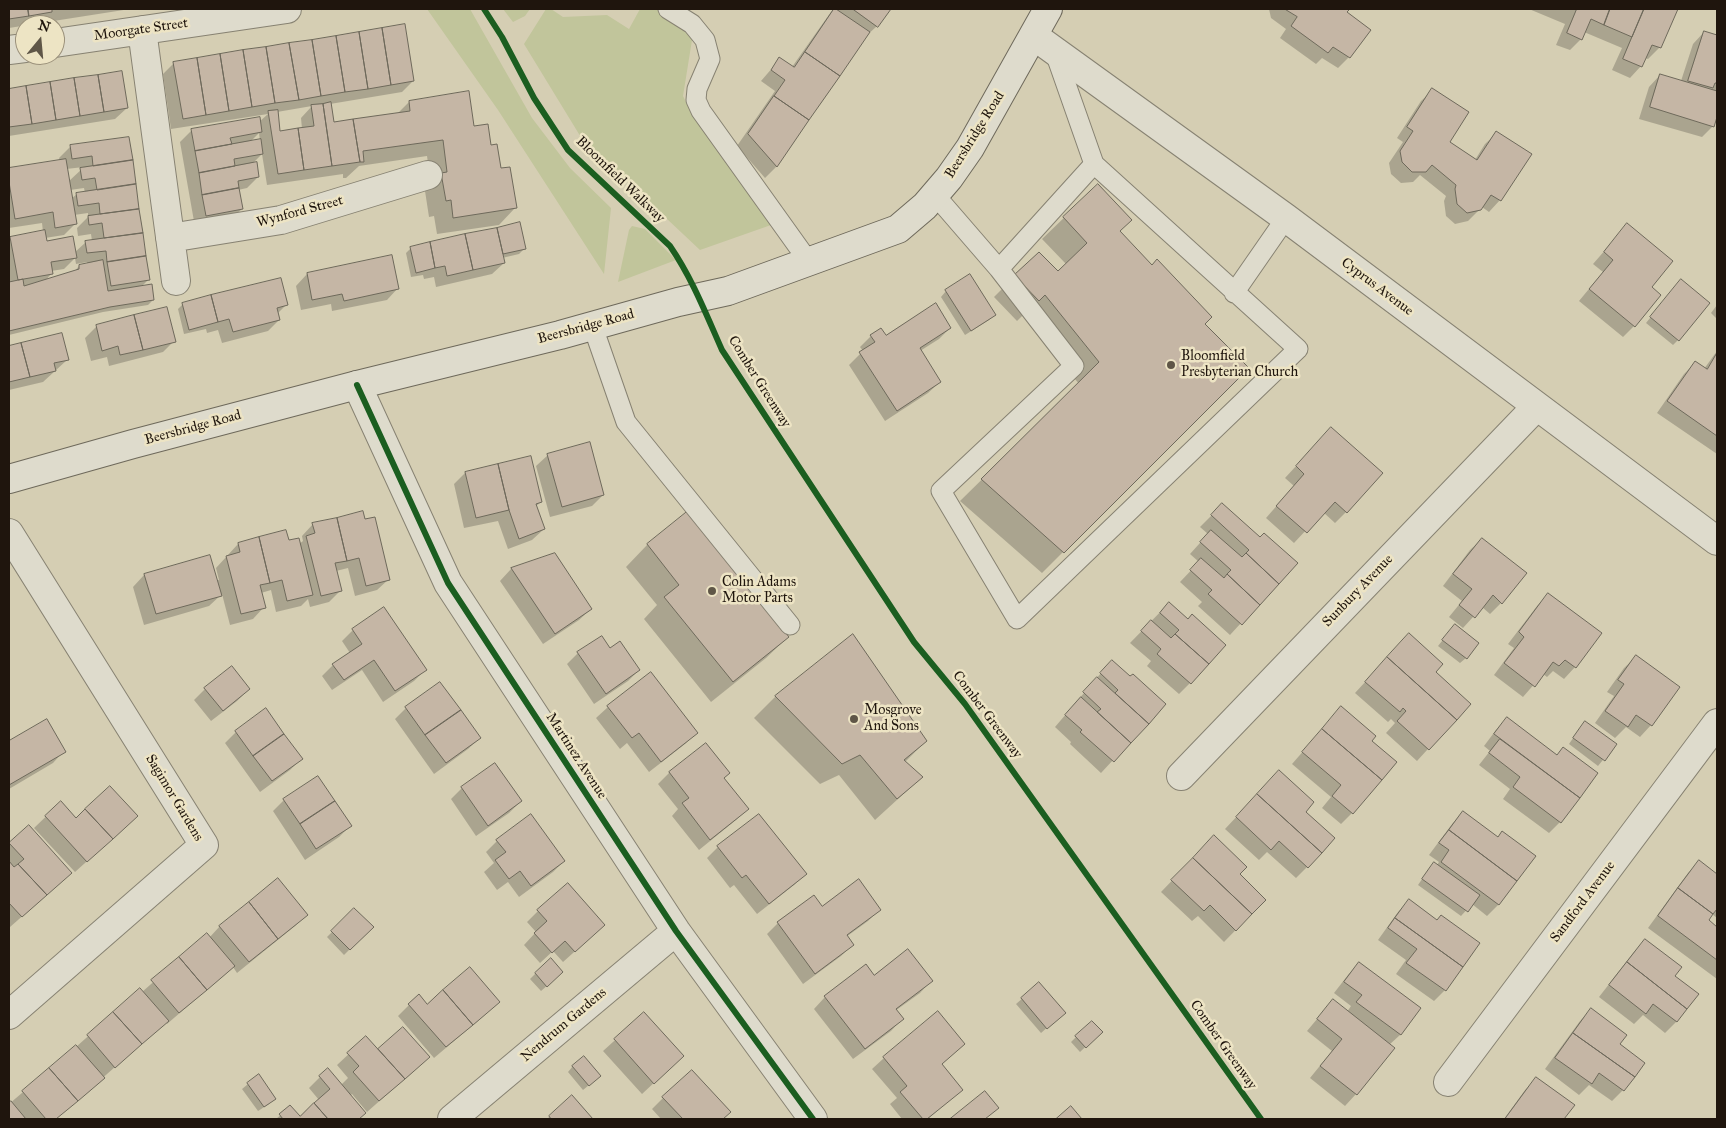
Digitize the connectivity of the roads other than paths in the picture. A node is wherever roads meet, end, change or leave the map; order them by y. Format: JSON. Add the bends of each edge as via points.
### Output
{"nodes":[{"id":1,"x":287,"y":9,"type":"edge"},
{"id":2,"x":668,"y":9,"type":"edge"},
{"id":3,"x":1048,"y":9,"type":"edge"},
{"id":4,"x":142,"y":30,"type":"junction"},
{"id":5,"x":65,"y":42,"type":"edge"},
{"id":6,"x":1044,"y":42,"type":"junction"},
{"id":7,"x":1094,"y":164,"type":"junction"},
{"id":8,"x":428,"y":175,"type":"dead end"},
{"id":9,"x":935,"y":195,"type":"junction"},
{"id":10,"x":1286,"y":218,"type":"junction"},
{"id":11,"x":170,"y":238,"type":"junction"},
{"id":12,"x":809,"y":262,"type":"junction"},
{"id":13,"x":999,"y":269,"type":"junction"},
{"id":14,"x":176,"y":281,"type":"dead end"},
{"id":15,"x":1234,"y":292,"type":"junction"},
{"id":16,"x":593,"y":327,"type":"junction"},
{"id":17,"x":357,"y":385,"type":"junction"},
{"id":18,"x":1536,"y":407,"type":"junction"},
{"id":19,"x":9,"y":479,"type":"edge"},
{"id":20,"x":9,"y":533,"type":"edge"},
{"id":21,"x":1717,"y":541,"type":"edge"},
{"id":22,"x":790,"y":625,"type":"dead end"},
{"id":23,"x":1717,"y":722,"type":"edge"},
{"id":24,"x":1181,"y":776,"type":"dead end"},
{"id":25,"x":676,"y":930,"type":"junction"},
{"id":26,"x":9,"y":1015,"type":"edge"},
{"id":27,"x":1448,"y":1082,"type":"dead end"},
{"id":28,"x":452,"y":1119,"type":"edge"},
{"id":29,"x":813,"y":1119,"type":"edge"}],
"edges":[{"from":1,"to":4,"type":"street","name":"Moorgate Street"},
{"from":2,"to":12,"type":"lane","via":[[692,24],[705,40],[710,59],[697,89],[700,111]]},
{"from":3,"to":6,"type":"street","name":"Beersbridge Road"},
{"from":4,"to":5,"type":"street","name":"Moorgate Street"},
{"from":4,"to":11,"type":"street"},
{"from":6,"to":7,"type":"lane"},
{"from":6,"to":9,"type":"street","name":"Beersbridge Road"},
{"from":6,"to":10,"type":"street","name":"Cyprus Avenue"},
{"from":7,"to":13,"type":"lane"},
{"from":7,"to":15,"type":"lane"},
{"from":8,"to":11,"type":"street","name":"Wynford Street","via":[[281,220]]},
{"from":9,"to":12,"type":"street","name":"Beersbridge Road","via":[[898,229]]},
{"from":9,"to":13,"type":"lane"},
{"from":10,"to":15,"type":"lane"},
{"from":10,"to":18,"type":"street","name":"Cyprus Avenue"},
{"from":11,"to":14,"type":"street"},
{"from":12,"to":16,"type":"street","name":"Beersbridge Road","via":[[728,290]]},
{"from":13,"to":15,"type":"lane","via":[[1074,366],[940,491],[1016,619],[1298,349]]},
{"from":16,"to":17,"type":"street","name":"Beersbridge Road"},
{"from":16,"to":22,"type":"lane","via":[[626,422]]},
{"from":17,"to":19,"type":"street","name":"Beersbridge Road"},
{"from":17,"to":25,"type":"street","name":"Martinez Avenue","via":[[448,583]]},
{"from":18,"to":21,"type":"street","name":"Cyprus Avenue"},
{"from":18,"to":24,"type":"street","name":"Sunbury Avenue"},
{"from":20,"to":26,"type":"street","name":"Sagimor Gardens","via":[[204,845]]},
{"from":23,"to":27,"type":"street","name":"Sandford Avenue"},
{"from":25,"to":28,"type":"street","name":"Nendrum Gardens"},
{"from":25,"to":29,"type":"street","name":"Martinez Avenue"}]}
